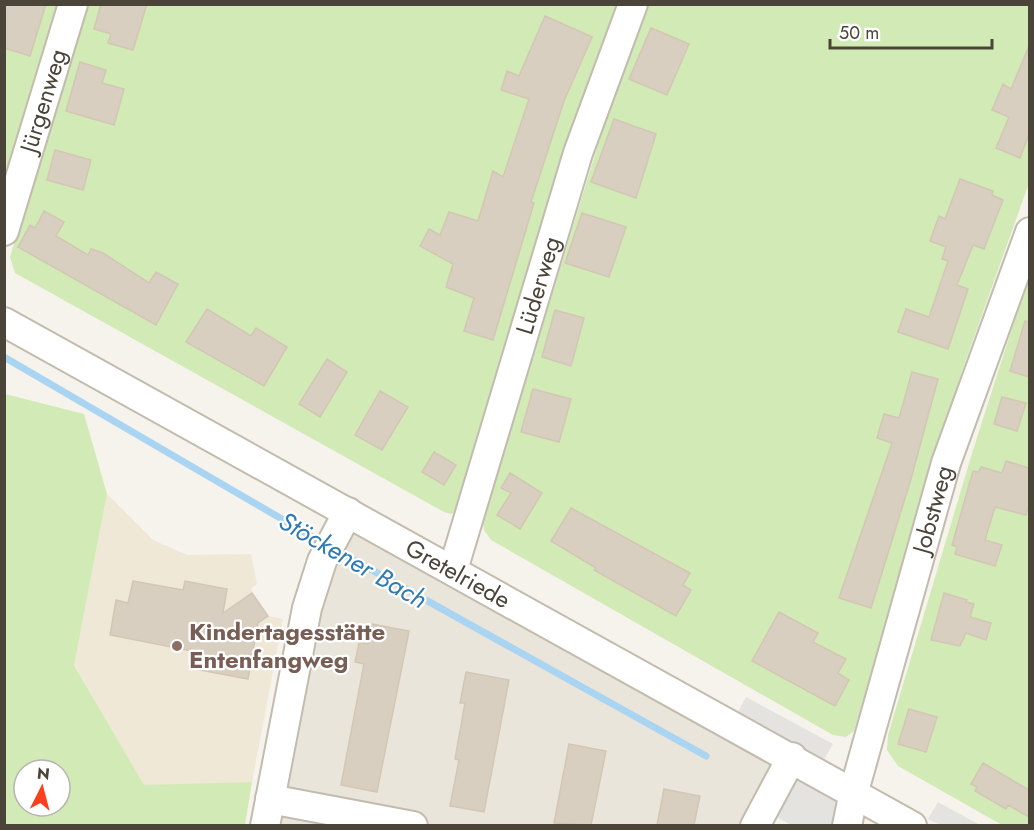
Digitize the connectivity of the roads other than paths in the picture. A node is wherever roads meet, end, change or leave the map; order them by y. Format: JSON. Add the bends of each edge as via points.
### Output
{"nodes":[{"id":1,"x":73,"y":4,"type":"edge"},
{"id":2,"x":633,"y":4,"type":"edge"},
{"id":3,"x":4,"y":231,"type":"edge"},
{"id":4,"x":1029,"y":232,"type":"edge"},
{"id":5,"x":4,"y":322,"type":"edge"},
{"id":6,"x":345,"y":518,"type":"junction"},
{"id":7,"x":453,"y":570,"type":"junction"},
{"id":8,"x":792,"y":757,"type":"junction"},
{"id":9,"x":854,"y":791,"type":"junction"},
{"id":10,"x":267,"y":812,"type":"edge"},
{"id":11,"x":413,"y":825,"type":"edge"},
{"id":12,"x":755,"y":825,"type":"edge"},
{"id":13,"x":847,"y":825,"type":"edge"},
{"id":14,"x":912,"y":825,"type":"edge"}],
"edges":[{"from":1,"to":3,"type":"street","name":"Jürgenweg"},
{"from":2,"to":7,"type":"street","name":"Lüderweg","via":[[578,153]]},
{"from":4,"to":9,"type":"street","name":"Jobstweg","via":[[946,463]]},
{"from":5,"to":6,"type":"street","name":"Gretelriede"},
{"from":6,"to":7,"type":"street","name":"Gretelriede"},
{"from":6,"to":10,"type":"street","via":[[326,554],[307,608]]},
{"from":7,"to":8,"type":"street","name":"Gretelriede"},
{"from":8,"to":9,"type":"street","name":"Gretelriede"},
{"from":8,"to":12,"type":"street"},
{"from":9,"to":13,"type":"street","name":"Jobstweg"},
{"from":9,"to":14,"type":"street","name":"Gretelriede"},
{"from":10,"to":11,"type":"street"}]}
